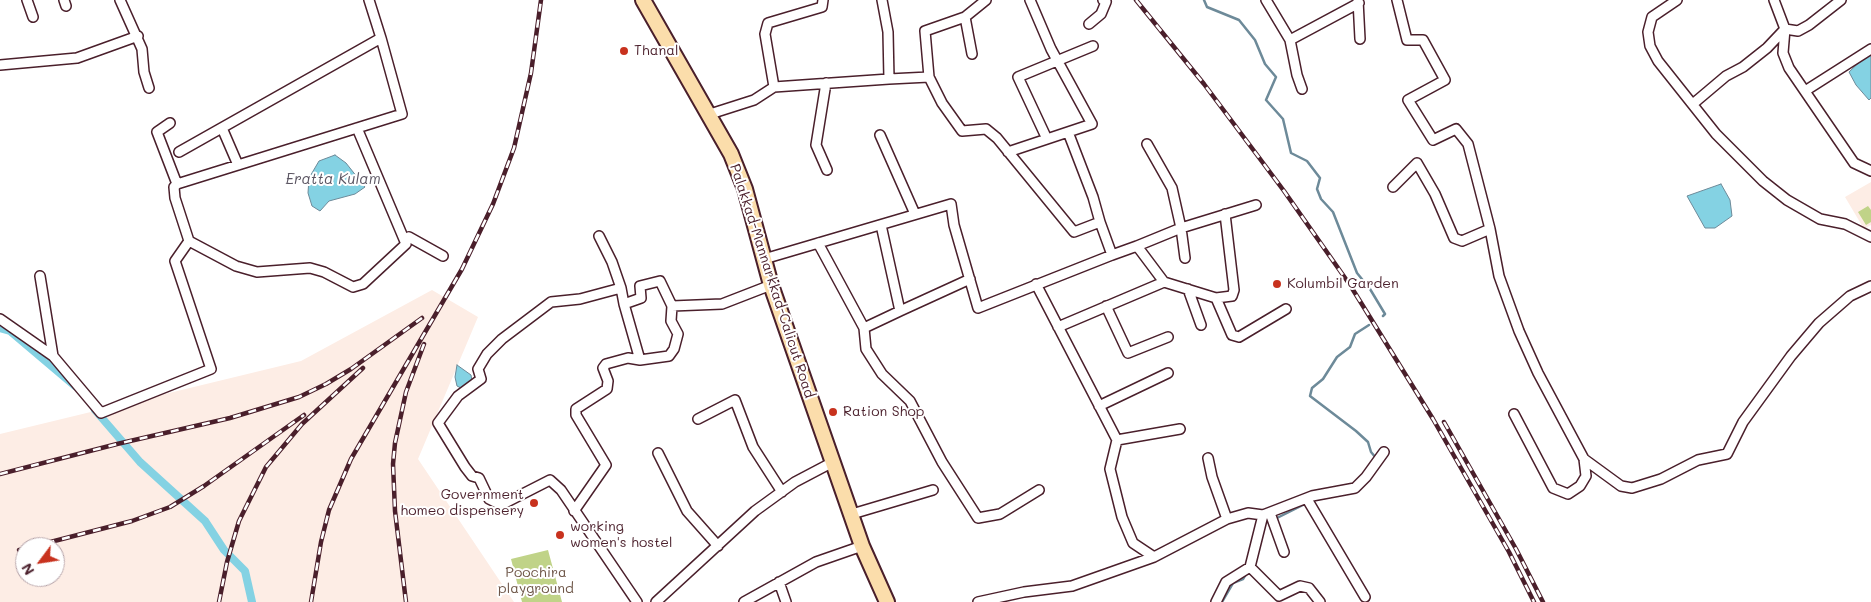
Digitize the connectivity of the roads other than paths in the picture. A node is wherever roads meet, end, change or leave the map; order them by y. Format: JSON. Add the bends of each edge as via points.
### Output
{"nodes":[{"id":1,"x":28,"y":0,"type":"edge"},
{"id":2,"x":120,"y":0,"type":"edge"},
{"id":3,"x":369,"y":0,"type":"edge"},
{"id":4,"x":643,"y":0,"type":"edge"},
{"id":5,"x":823,"y":0,"type":"edge"},
{"id":6,"x":882,"y":0,"type":"edge"},
{"id":7,"x":986,"y":0,"type":"edge"},
{"id":8,"x":1030,"y":0,"type":"edge"},
{"id":9,"x":1103,"y":0,"type":"edge"},
{"id":10,"x":1266,"y":0,"type":"edge"},
{"id":11,"x":1397,"y":0,"type":"edge"},
{"id":12,"x":1677,"y":0,"type":"edge"},
{"id":13,"x":1774,"y":0,"type":"edge"},
{"id":14,"x":1840,"y":0,"type":"edge"},
{"id":15,"x":1358,"y":2,"type":"edge"},
{"id":16,"x":33,"y":17,"type":"dead end"},
{"id":17,"x":965,"y":17,"type":"junction"},
{"id":18,"x":1089,"y":24,"type":"dead end"},
{"id":19,"x":1785,"y":29,"type":"junction"},
{"id":20,"x":138,"y":36,"type":"junction"},
{"id":21,"x":381,"y":38,"type":"junction"},
{"id":22,"x":1360,"y":39,"type":"dead end"},
{"id":23,"x":1290,"y":40,"type":"junction"},
{"id":24,"x":1093,"y":46,"type":"dead end"},
{"id":25,"x":1871,"y":49,"type":"edge"},
{"id":26,"x":972,"y":54,"type":"dead end"},
{"id":27,"x":0,"y":55,"type":"edge"},
{"id":28,"x":1059,"y":60,"type":"junction"},
{"id":29,"x":3,"y":64,"type":"edge"},
{"id":30,"x":929,"y":77,"type":"junction"},
{"id":31,"x":889,"y":79,"type":"junction"},
{"id":32,"x":826,"y":83,"type":"junction"},
{"id":33,"x":774,"y":87,"type":"junction"},
{"id":34,"x":149,"y":88,"type":"dead end"},
{"id":35,"x":1302,"y":89,"type":"dead end"},
{"id":36,"x":1805,"y":91,"type":"junction"},
{"id":37,"x":1694,"y":103,"type":"junction"},
{"id":38,"x":707,"y":115,"type":"junction"},
{"id":39,"x":170,"y":122,"type":"dead end"},
{"id":40,"x":222,"y":128,"type":"junction"},
{"id":41,"x":357,"y":128,"type":"junction"},
{"id":42,"x":1068,"y":132,"type":"junction"},
{"id":43,"x":880,"y":135,"type":"dead end"},
{"id":44,"x":1047,"y":139,"type":"junction"},
{"id":45,"x":1147,"y":144,"type":"dead end"},
{"id":46,"x":179,"y":152,"type":"dead end"},
{"id":47,"x":1008,"y":152,"type":"junction"},
{"id":48,"x":238,"y":165,"type":"junction"},
{"id":49,"x":827,"y":170,"type":"dead end"},
{"id":50,"x":1871,"y":171,"type":"edge"},
{"id":51,"x":177,"y":184,"type":"junction"},
{"id":52,"x":1393,"y":187,"type":"dead end"},
{"id":53,"x":1256,"y":204,"type":"dead end"},
{"id":54,"x":915,"y":214,"type":"junction"},
{"id":55,"x":1226,"y":214,"type":"junction"},
{"id":56,"x":1100,"y":222,"type":"junction"},
{"id":57,"x":881,"y":225,"type":"junction"},
{"id":58,"x":1181,"y":228,"type":"junction"},
{"id":59,"x":1490,"y":229,"type":"junction"},
{"id":60,"x":599,"y":236,"type":"dead end"},
{"id":61,"x":1871,"y":236,"type":"edge"},
{"id":62,"x":189,"y":241,"type":"junction"},
{"id":63,"x":406,"y":242,"type":"junction"},
{"id":64,"x":818,"y":243,"type":"junction"},
{"id":65,"x":1137,"y":246,"type":"junction"},
{"id":66,"x":1112,"y":255,"type":"junction"},
{"id":67,"x":443,"y":256,"type":"dead end"},
{"id":68,"x":1184,"y":258,"type":"dead end"},
{"id":69,"x":764,"y":259,"type":"junction"},
{"id":70,"x":40,"y":276,"type":"dead end"},
{"id":71,"x":970,"y":279,"type":"junction"},
{"id":72,"x":1164,"y":282,"type":"junction"},
{"id":73,"x":1036,"y":284,"type":"junction"},
{"id":74,"x":771,"y":285,"type":"junction"},
{"id":75,"x":1871,"y":286,"type":"edge"},
{"id":76,"x":621,"y":288,"type":"junction"},
{"id":77,"x":1188,"y":289,"type":"junction"},
{"id":78,"x":1216,"y":298,"type":"junction"},
{"id":79,"x":624,"y":304,"type":"junction"},
{"id":80,"x":672,"y":306,"type":"junction"},
{"id":81,"x":1106,"y":306,"type":"junction"},
{"id":82,"x":1286,"y":308,"type":"dead end"},
{"id":83,"x":900,"y":311,"type":"junction"},
{"id":84,"x":0,"y":319,"type":"edge"},
{"id":85,"x":1202,"y":325,"type":"dead end"},
{"id":86,"x":864,"y":328,"type":"junction"},
{"id":87,"x":1058,"y":328,"type":"junction"},
{"id":88,"x":1168,"y":337,"type":"dead end"},
{"id":89,"x":53,"y":356,"type":"junction"},
{"id":90,"x":640,"y":360,"type":"junction"},
{"id":91,"x":1168,"y":373,"type":"dead end"},
{"id":92,"x":1099,"y":406,"type":"junction"},
{"id":93,"x":1514,"y":414,"type":"dead end"},
{"id":94,"x":698,"y":419,"type":"dead end"},
{"id":95,"x":1180,"y":429,"type":"dead end"},
{"id":96,"x":1117,"y":440,"type":"junction"},
{"id":97,"x":658,"y":453,"type":"dead end"},
{"id":98,"x":1383,"y":454,"type":"dead end"},
{"id":99,"x":1208,"y":458,"type":"dead end"},
{"id":100,"x":1584,"y":459,"type":"junction"},
{"id":101,"x":833,"y":462,"type":"junction"},
{"id":102,"x":933,"y":490,"type":"dead end"},
{"id":103,"x":1039,"y":490,"type":"dead end"},
{"id":104,"x":782,"y":492,"type":"junction"},
{"id":105,"x":1307,"y":498,"type":"junction"},
{"id":106,"x":574,"y":511,"type":"junction"},
{"id":107,"x":852,"y":514,"type":"junction"},
{"id":108,"x":1266,"y":514,"type":"junction"},
{"id":109,"x":1227,"y":519,"type":"junction"},
{"id":110,"x":718,"y":546,"type":"junction"},
{"id":111,"x":862,"y":546,"type":"junction"},
{"id":112,"x":1284,"y":552,"type":"dead end"},
{"id":113,"x":1154,"y":557,"type":"junction"},
{"id":114,"x":1250,"y":566,"type":"junction"},
{"id":115,"x":779,"y":582,"type":"junction"},
{"id":116,"x":1365,"y":598,"type":"dead end"},
{"id":117,"x":1005,"y":599,"type":"edge"},
{"id":118,"x":637,"y":602,"type":"edge"},
{"id":119,"x":656,"y":602,"type":"edge"},
{"id":120,"x":744,"y":602,"type":"edge"},
{"id":121,"x":786,"y":602,"type":"edge"},
{"id":122,"x":887,"y":602,"type":"edge"},
{"id":123,"x":978,"y":602,"type":"edge"},
{"id":124,"x":1216,"y":602,"type":"edge"},
{"id":125,"x":1320,"y":602,"type":"edge"}],
"edges":[{"from":1,"to":16,"type":"street"},
{"from":2,"to":20,"type":"street"},
{"from":3,"to":21,"type":"street"},
{"from":4,"to":38,"type":"highway","name":"Palakkad-Mannarkkad-Calicut Road"},
{"from":5,"to":33,"type":"street","via":[[822,7],[768,23],[765,34]]},
{"from":6,"to":31,"type":"street","via":[[888,32]]},
{"from":7,"to":17,"type":"street"},
{"from":8,"to":28,"type":"street"},
{"from":9,"to":18,"type":"street","via":[[1106,2],[1102,14]]},
{"from":10,"to":23,"type":"street"},
{"from":11,"to":59,"type":"street","via":[[1407,40],[1423,40],[1445,80],[1408,100],[1433,140],[1456,129],[1468,144]]},
{"from":12,"to":37,"type":"street","via":[[1652,17],[1648,32],[1650,46],[1658,61]]},
{"from":13,"to":19,"type":"street"},
{"from":14,"to":19,"type":"street","via":[[1810,25],[1798,31]]},
{"from":15,"to":22,"type":"street"},
{"from":15,"to":23,"type":"street"},
{"from":17,"to":26,"type":"street"},
{"from":17,"to":30,"type":"street","via":[[925,31]]},
{"from":19,"to":36,"type":"street","via":[[1783,54]]},
{"from":19,"to":37,"type":"street","via":[[1743,68],[1726,76]]},
{"from":20,"to":29,"type":"street","via":[[77,58]]},
{"from":20,"to":34,"type":"street"},
{"from":21,"to":40,"type":"street"},
{"from":21,"to":41,"type":"street","via":[[402,114]]},
{"from":23,"to":35,"type":"street"},
{"from":24,"to":28,"type":"street"},
{"from":25,"to":36,"type":"street"},
{"from":27,"to":29,"type":"street"},
{"from":28,"to":42,"type":"street","via":[[1092,124]]},
{"from":28,"to":44,"type":"street","via":[[1018,77]]},
{"from":30,"to":31,"type":"street"},
{"from":30,"to":47,"type":"street","via":[[962,131],[986,129]]},
{"from":31,"to":32,"type":"street"},
{"from":32,"to":33,"type":"street"},
{"from":32,"to":49,"type":"street","via":[[816,145]]},
{"from":33,"to":38,"type":"street","via":[[754,100]]},
{"from":36,"to":50,"type":"street","via":[[1854,163]]},
{"from":37,"to":61,"type":"street","via":[[1716,134],[1787,200],[1820,219],[1845,224]]},
{"from":38,"to":69,"type":"highway","name":"Palakkad-Mannarkkad-Calicut Road","via":[[731,154],[745,189]]},
{"from":39,"to":51,"type":"street","via":[[157,132]]},
{"from":40,"to":46,"type":"street"},
{"from":40,"to":48,"type":"street"},
{"from":41,"to":48,"type":"street"},
{"from":41,"to":63,"type":"street"},
{"from":42,"to":44,"type":"street"},
{"from":42,"to":56,"type":"street"},
{"from":43,"to":54,"type":"street"},
{"from":44,"to":47,"type":"street"},
{"from":45,"to":58,"type":"street","via":[[1172,188]]},
{"from":47,"to":56,"type":"street","via":[[1074,232]]},
{"from":48,"to":51,"type":"street"},
{"from":51,"to":62,"type":"street","via":[[174,186],[175,198]]},
{"from":52,"to":59,"type":"street","via":[[1417,163],[1454,238],[1462,241]]},
{"from":53,"to":55,"type":"street"},
{"from":54,"to":57,"type":"street"},
{"from":54,"to":71,"type":"street","via":[[951,204]]},
{"from":55,"to":58,"type":"street"},
{"from":55,"to":78,"type":"street","via":[[1234,290],[1232,296]]},
{"from":56,"to":66,"type":"street"},
{"from":57,"to":64,"type":"street"},
{"from":57,"to":83,"type":"street"},
{"from":58,"to":65,"type":"street"},
{"from":58,"to":68,"type":"street"},
{"from":59,"to":100,"type":"street","via":[[1499,276],[1519,331]]},
{"from":60,"to":76,"type":"street"},
{"from":62,"to":63,"type":"street","via":[[236,266],[257,272],[310,268],[353,287],[367,282]]},
{"from":62,"to":89,"type":"street","via":[[175,261],[211,369],[101,413]]},
{"from":63,"to":67,"type":"street","via":[[409,237]]},
{"from":64,"to":69,"type":"street"},
{"from":64,"to":86,"type":"street"},
{"from":65,"to":66,"type":"street"},
{"from":65,"to":72,"type":"street"},
{"from":66,"to":73,"type":"street"},
{"from":69,"to":74,"type":"highway","name":"Palakkad-Mannarkkad-Calicut Road"},
{"from":70,"to":89,"type":"street"},
{"from":71,"to":73,"type":"street","via":[[978,308]]},
{"from":71,"to":83,"type":"street"},
{"from":72,"to":77,"type":"street"},
{"from":72,"to":81,"type":"street"},
{"from":73,"to":87,"type":"street"},
{"from":74,"to":80,"type":"street","via":[[722,304]]},
{"from":74,"to":101,"type":"highway","name":"Palakkad-Mannarkkad-Calicut Road"},
{"from":75,"to":100,"type":"street","via":[[1850,296],[1818,323],[1754,405],[1727,454],[1698,460],[1661,479],[1632,488],[1621,486]]},
{"from":76,"to":79,"type":"street"},
{"from":76,"to":106,"type":"street","via":[[580,299],[551,302],[532,316],[487,354],[478,369],[481,379],[458,396],[438,423],[465,467],[472,476],[479,478],[489,499],[501,505],[550,480],[561,490]]},
{"from":77,"to":78,"type":"street"},
{"from":77,"to":85,"type":"street"},
{"from":78,"to":82,"type":"street","via":[[1232,336],[1239,337]]},
{"from":79,"to":80,"type":"street","via":[[640,298],[640,286],[660,281]]},
{"from":79,"to":90,"type":"street"},
{"from":80,"to":90,"type":"street","via":[[671,321],[678,334],[674,349],[669,356]]},
{"from":81,"to":87,"type":"street"},
{"from":81,"to":88,"type":"street","via":[[1128,353]]},
{"from":83,"to":86,"type":"street"},
{"from":84,"to":89,"type":"street"},
{"from":86,"to":103,"type":"street","via":[[866,349],[882,374],[910,401],[942,462],[978,518],[1000,514]]},
{"from":87,"to":92,"type":"street"},
{"from":90,"to":106,"type":"street","via":[[628,358],[604,365],[607,389],[576,409],[576,415],[606,465]]},
{"from":91,"to":92,"type":"street"},
{"from":92,"to":96,"type":"street"},
{"from":93,"to":100,"type":"street","via":[[1553,488],[1568,494],[1580,486],[1586,476]]},
{"from":94,"to":104,"type":"street","via":[[735,400],[753,447]]},
{"from":95,"to":96,"type":"street"},
{"from":96,"to":113,"type":"street","via":[[1110,469],[1122,518],[1133,543]]},
{"from":97,"to":110,"type":"street","via":[[687,510]]},
{"from":98,"to":105,"type":"street","via":[[1355,488]]},
{"from":99,"to":109,"type":"street"},
{"from":101,"to":104,"type":"street"},
{"from":101,"to":107,"type":"highway","name":"Palakkad-Mannarkkad-Calicut Road"},
{"from":102,"to":107,"type":"street"},
{"from":104,"to":110,"type":"street","via":[[755,511]]},
{"from":105,"to":108,"type":"street"},
{"from":105,"to":116,"type":"street"},
{"from":106,"to":118,"type":"street"},
{"from":107,"to":111,"type":"highway","name":"Palakkad-Mannarkkad-Calicut Road"},
{"from":108,"to":109,"type":"street","via":[[1248,513]]},
{"from":108,"to":112,"type":"street"},
{"from":108,"to":114,"type":"street"},
{"from":109,"to":113,"type":"street"},
{"from":110,"to":119,"type":"street"},
{"from":111,"to":115,"type":"street","via":[[816,562]]},
{"from":111,"to":122,"type":"highway","name":"Palakkad-Mannarkkad-Calicut Road"},
{"from":113,"to":117,"type":"street","via":[[1072,586]]},
{"from":114,"to":124,"type":"street","via":[[1226,582]]},
{"from":114,"to":125,"type":"street","via":[[1279,596],[1300,586],[1308,588]]},
{"from":115,"to":120,"type":"street"},
{"from":115,"to":121,"type":"street"},
{"from":117,"to":123,"type":"street"}]}
